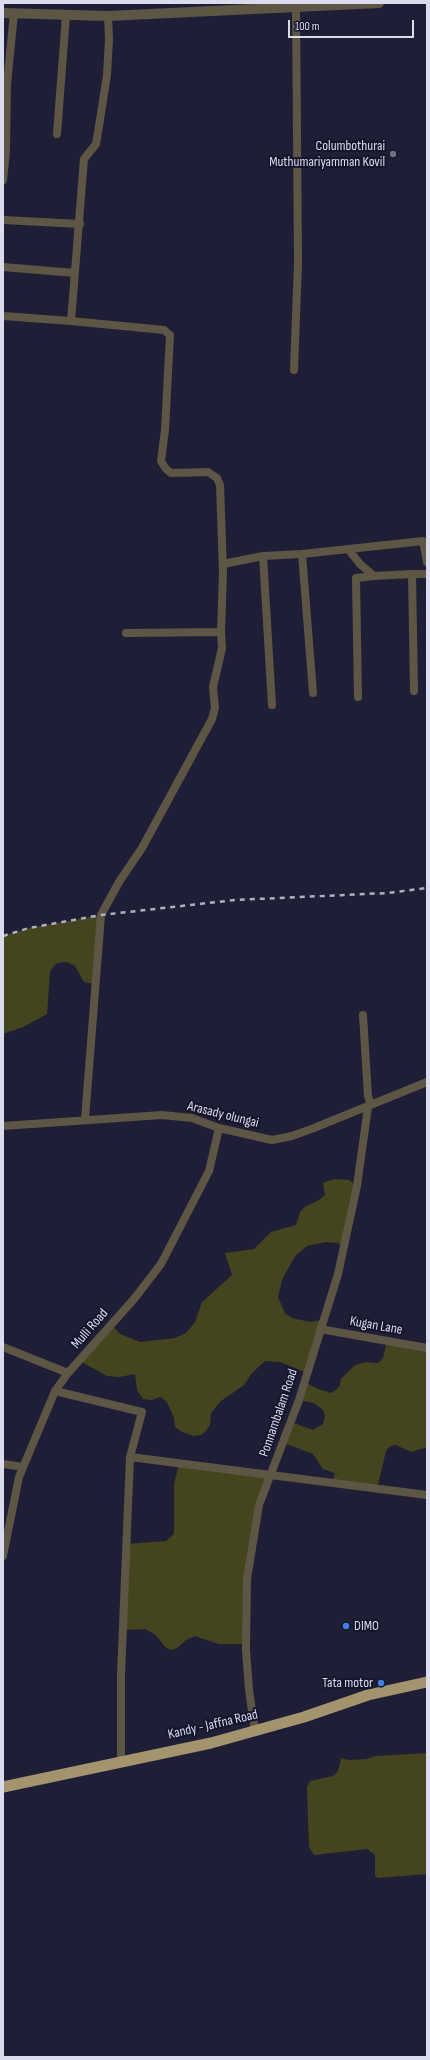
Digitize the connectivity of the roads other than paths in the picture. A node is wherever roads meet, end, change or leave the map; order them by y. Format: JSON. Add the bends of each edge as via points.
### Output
{"nodes":[{"id":1,"x":379,"y":3,"type":"edge"},
{"id":2,"x":296,"y":6,"type":"junction"},
{"id":3,"x":3,"y":13,"type":"edge"},
{"id":4,"x":14,"y":13,"type":"junction"},
{"id":5,"x":66,"y":15,"type":"junction"},
{"id":6,"x":108,"y":16,"type":"junction"},
{"id":7,"x":57,"y":134,"type":"dead end"},
{"id":8,"x":3,"y":180,"type":"edge"},
{"id":9,"x":3,"y":220,"type":"edge"},
{"id":10,"x":80,"y":224,"type":"junction"},
{"id":11,"x":3,"y":268,"type":"edge"},
{"id":12,"x":75,"y":273,"type":"junction"},
{"id":13,"x":3,"y":316,"type":"edge"},
{"id":14,"x":71,"y":321,"type":"junction"},
{"id":15,"x":294,"y":370,"type":"dead end"},
{"id":16,"x":350,"y":550,"type":"junction"},
{"id":17,"x":302,"y":554,"type":"junction"},
{"id":18,"x":263,"y":556,"type":"junction"},
{"id":19,"x":427,"y":562,"type":"edge"},
{"id":20,"x":223,"y":564,"type":"junction"},
{"id":21,"x":412,"y":574,"type":"junction"},
{"id":22,"x":427,"y":574,"type":"edge"},
{"id":23,"x":374,"y":576,"type":"junction"},
{"id":24,"x":221,"y":632,"type":"junction"},
{"id":25,"x":126,"y":633,"type":"dead end"},
{"id":26,"x":414,"y":691,"type":"dead end"},
{"id":27,"x":313,"y":693,"type":"dead end"},
{"id":28,"x":358,"y":697,"type":"dead end"},
{"id":29,"x":272,"y":706,"type":"dead end"},
{"id":30,"x":363,"y":1015,"type":"dead end"},
{"id":31,"x":427,"y":1082,"type":"edge"},
{"id":32,"x":369,"y":1106,"type":"junction"},
{"id":33,"x":84,"y":1120,"type":"junction"},
{"id":34,"x":3,"y":1126,"type":"edge"},
{"id":35,"x":219,"y":1128,"type":"junction"},
{"id":36,"x":320,"y":1330,"type":"junction"},
{"id":37,"x":3,"y":1347,"type":"edge"},
{"id":38,"x":427,"y":1348,"type":"edge"},
{"id":39,"x":68,"y":1373,"type":"junction"},
{"id":40,"x":55,"y":1391,"type":"junction"},
{"id":41,"x":130,"y":1458,"type":"junction"},
{"id":42,"x":3,"y":1464,"type":"edge"},
{"id":43,"x":23,"y":1467,"type":"junction"},
{"id":44,"x":270,"y":1477,"type":"junction"},
{"id":45,"x":427,"y":1495,"type":"edge"},
{"id":46,"x":3,"y":1556,"type":"edge"},
{"id":47,"x":427,"y":1682,"type":"edge"},
{"id":48,"x":255,"y":1731,"type":"junction"},
{"id":49,"x":121,"y":1761,"type":"junction"},
{"id":50,"x":3,"y":1787,"type":"edge"}],
"edges":[{"from":1,"to":2,"type":"street"},
{"from":2,"to":6,"type":"street"},
{"from":2,"to":15,"type":"street","via":[[298,263]]},
{"from":3,"to":4,"type":"street"},
{"from":4,"to":5,"type":"street"},
{"from":4,"to":8,"type":"street","via":[[6,84],[6,152]]},
{"from":5,"to":6,"type":"street"},
{"from":5,"to":7,"type":"street"},
{"from":6,"to":10,"type":"street","via":[[107,75],[96,144],[84,159]]},
{"from":9,"to":10,"type":"street"},
{"from":10,"to":12,"type":"street"},
{"from":11,"to":12,"type":"street"},
{"from":12,"to":14,"type":"street"},
{"from":13,"to":14,"type":"street"},
{"from":14,"to":20,"type":"street","via":[[164,330],[170,335],[161,461],[171,473],[208,472],[217,478],[222,511]]},
{"from":16,"to":17,"type":"street"},
{"from":16,"to":19,"type":"street","via":[[423,542]]},
{"from":16,"to":23,"type":"street","via":[[360,564]]},
{"from":17,"to":18,"type":"street"},
{"from":17,"to":27,"type":"street"},
{"from":18,"to":20,"type":"street"},
{"from":18,"to":29,"type":"street"},
{"from":20,"to":24,"type":"street"},
{"from":21,"to":22,"type":"street"},
{"from":21,"to":23,"type":"street"},
{"from":21,"to":26,"type":"street"},
{"from":23,"to":28,"type":"street","via":[[356,578]]},
{"from":24,"to":25,"type":"street"},
{"from":24,"to":33,"type":"street","via":[[222,648],[213,687],[215,708],[212,719],[142,848],[101,915]]},
{"from":30,"to":32,"type":"street","name":"Ponnambalam Road"},
{"from":31,"to":32,"type":"street","name":"Arasady olungai"},
{"from":32,"to":35,"type":"street","name":"Arasady olungai","via":[[292,1136],[272,1140]]},
{"from":32,"to":36,"type":"street","name":"Ponnambalam Road","via":[[357,1186],[340,1268]]},
{"from":33,"to":34,"type":"street","name":"Arasady olungai"},
{"from":33,"to":35,"type":"street","name":"Arasady olungai","via":[[162,1115],[192,1118]]},
{"from":35,"to":39,"type":"street","name":"Mulli Road","via":[[209,1171],[161,1264],[134,1299]]},
{"from":36,"to":38,"type":"street","name":"Kugan Lane"},
{"from":36,"to":44,"type":"street","name":"Ponnambalam Road","via":[[299,1400]]},
{"from":37,"to":39,"type":"street"},
{"from":39,"to":40,"type":"street","name":"Mulli Road"},
{"from":40,"to":41,"type":"street","via":[[142,1412]]},
{"from":40,"to":43,"type":"street","name":"Mulli Road"},
{"from":41,"to":44,"type":"street"},
{"from":41,"to":49,"type":"street","via":[[121,1674]]},
{"from":42,"to":43,"type":"street"},
{"from":43,"to":46,"type":"street","name":"Mulli Road"},
{"from":44,"to":45,"type":"street"},
{"from":44,"to":48,"type":"street","name":"Ponnambalam Road","via":[[259,1505],[247,1579],[248,1690]]},
{"from":47,"to":48,"type":"highway","name":"Kandy - Jaffna Road","via":[[368,1695]]},
{"from":48,"to":49,"type":"highway","name":"Kandy - Jaffna Road","via":[[211,1743]]},
{"from":49,"to":50,"type":"highway","name":"Kandy - Jaffna Road"}]}
